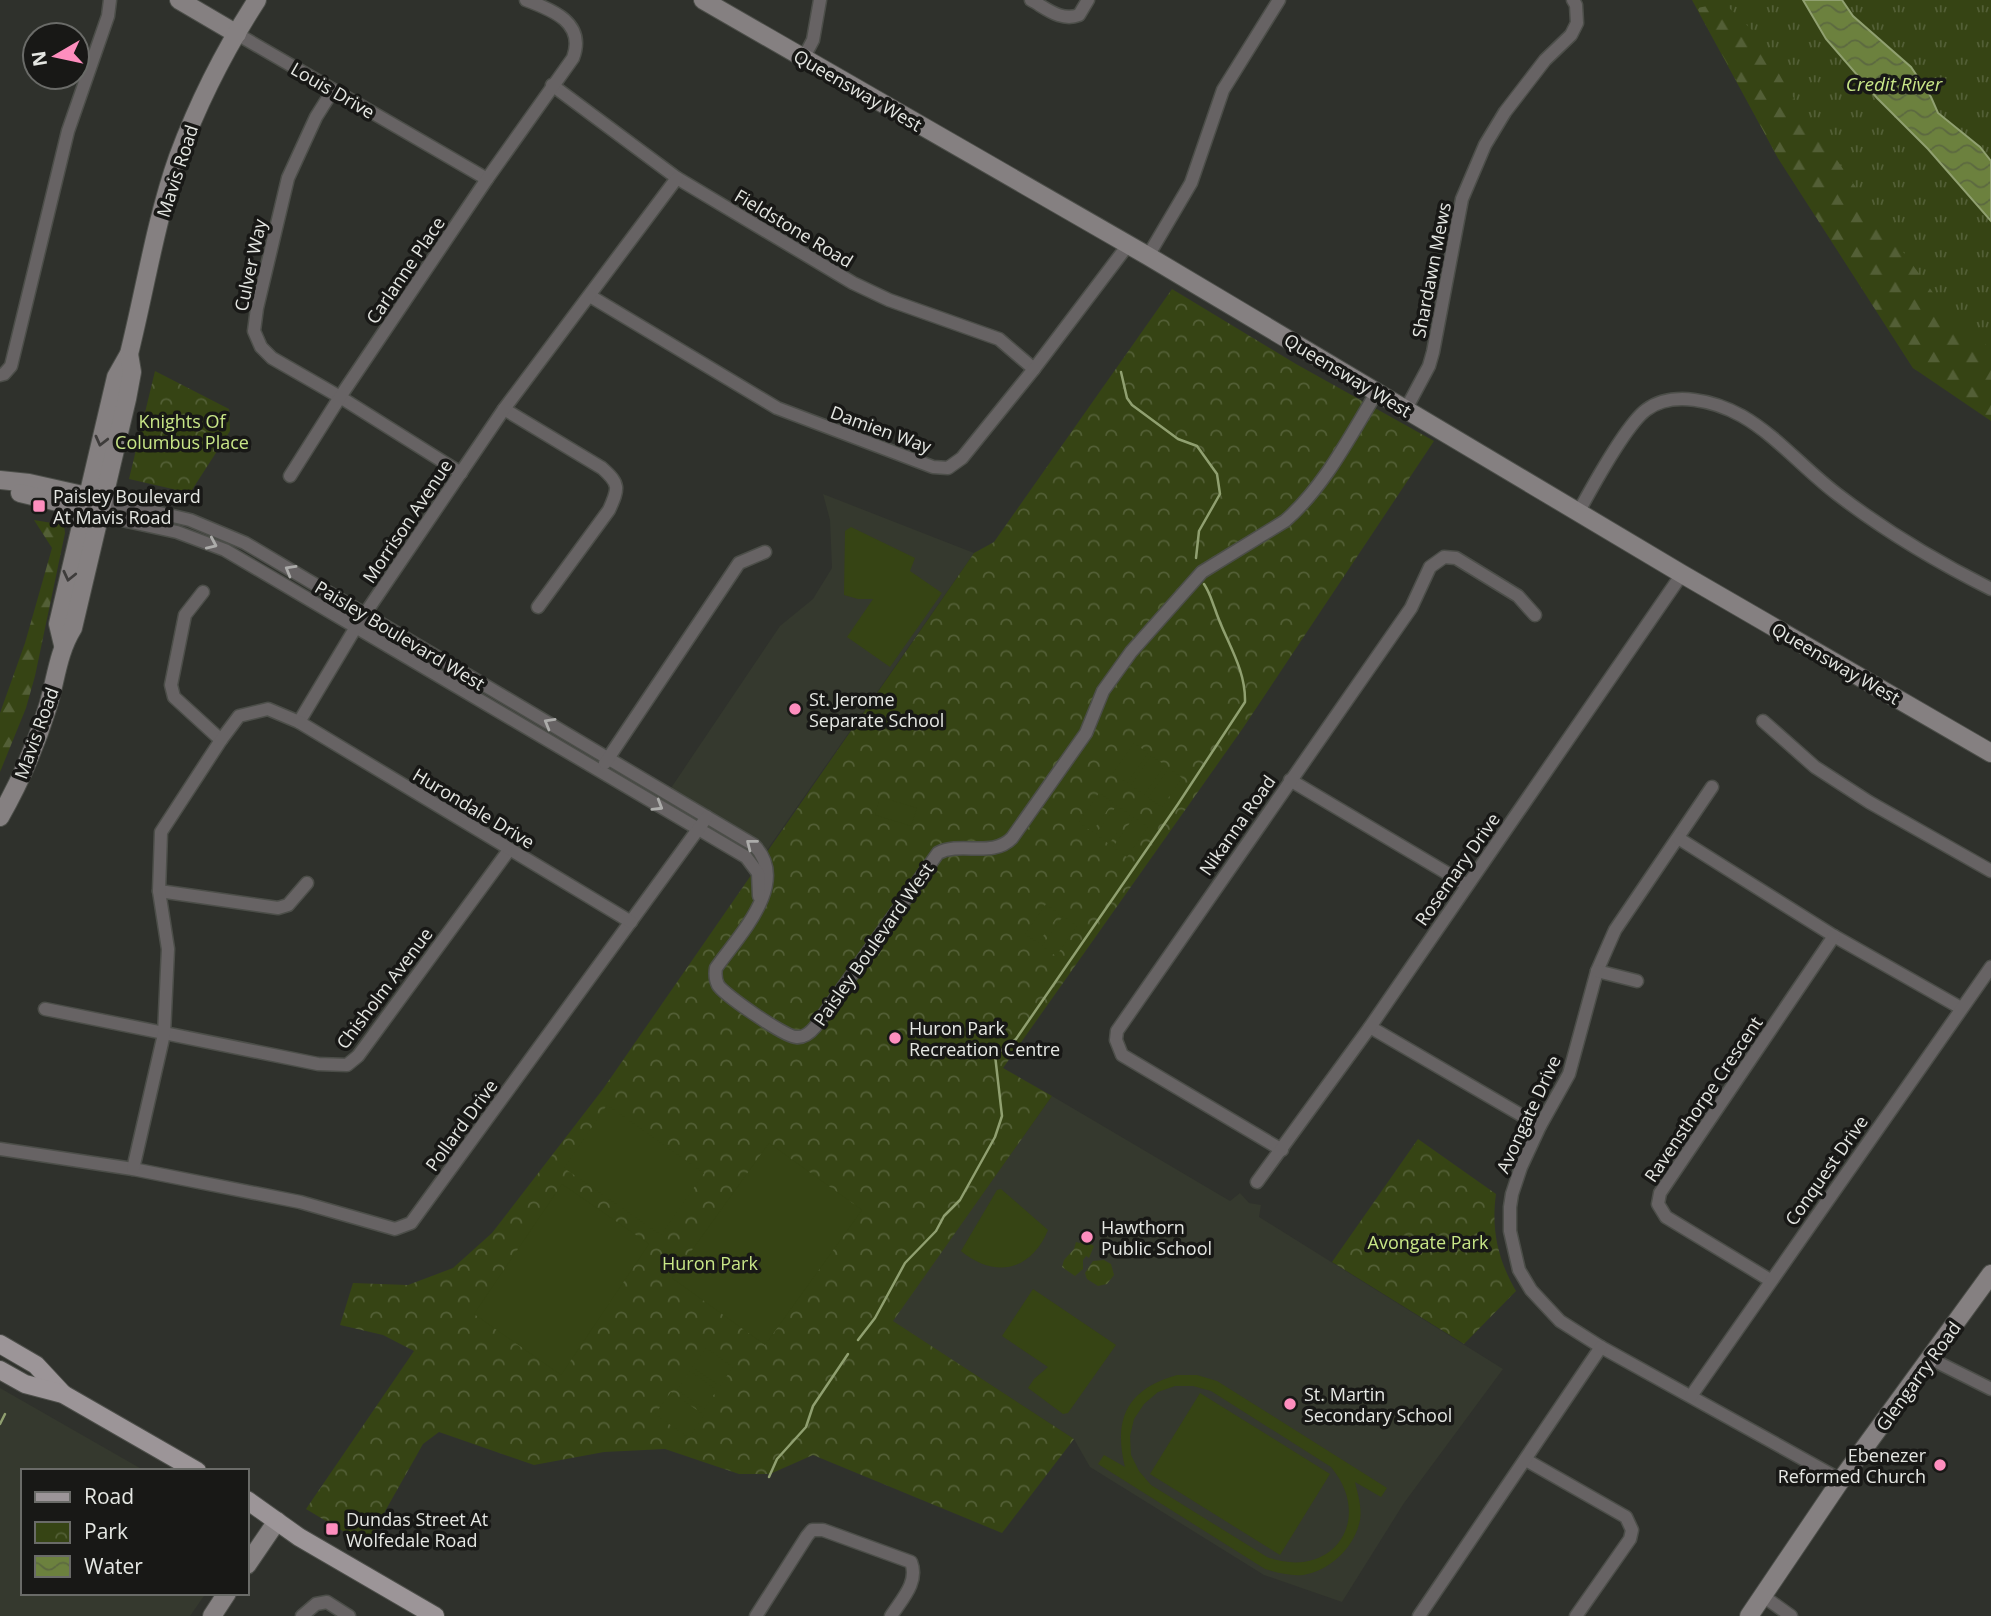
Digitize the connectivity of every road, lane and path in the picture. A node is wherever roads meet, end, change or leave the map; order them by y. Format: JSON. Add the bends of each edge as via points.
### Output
{"nodes":[{"id":1,"x":110,"y":0,"type":"edge"},
{"id":2,"x":179,"y":0,"type":"edge"},
{"id":3,"x":257,"y":0,"type":"edge"},
{"id":4,"x":526,"y":0,"type":"edge"},
{"id":5,"x":703,"y":0,"type":"edge"},
{"id":6,"x":820,"y":0,"type":"edge"},
{"id":7,"x":1031,"y":0,"type":"edge"},
{"id":8,"x":1088,"y":0,"type":"edge"},
{"id":9,"x":1279,"y":0,"type":"edge"},
{"id":10,"x":1573,"y":0,"type":"edge"},
{"id":11,"x":237,"y":34,"type":"junction"},
{"id":12,"x":803,"y":58,"type":"junction"},
{"id":13,"x":552,"y":85,"type":"junction"},
{"id":14,"x":333,"y":90,"type":"junction"},
{"id":15,"x":677,"y":178,"type":"junction"},
{"id":16,"x":487,"y":179,"type":"junction"},
{"id":17,"x":1128,"y":245,"type":"junction"},
{"id":18,"x":1148,"y":256,"type":"junction"},
{"id":19,"x":590,"y":296,"type":"junction"},
{"id":20,"x":1034,"y":369,"type":"junction"},
{"id":21,"x":0,"y":375,"type":"edge"},
{"id":22,"x":1377,"y":392,"type":"junction"},
{"id":23,"x":340,"y":397,"type":"junction"},
{"id":24,"x":1406,"y":409,"type":"junction"},
{"id":25,"x":504,"y":410,"type":"junction"},
{"id":26,"x":461,"y":473,"type":"junction"},
{"id":27,"x":290,"y":476,"type":"dead end"},
{"id":28,"x":0,"y":480,"type":"edge"},
{"id":29,"x":0,"y":488,"type":"edge"},
{"id":30,"x":93,"y":505,"type":"junction"},
{"id":31,"x":1578,"y":513,"type":"junction"},
{"id":32,"x":765,"y":552,"type":"dead end"},
{"id":33,"x":1682,"y":573,"type":"junction"},
{"id":34,"x":1991,"y":589,"type":"edge"},
{"id":35,"x":203,"y":592,"type":"dead end"},
{"id":36,"x":538,"y":607,"type":"dead end"},
{"id":37,"x":365,"y":615,"type":"junction"},
{"id":38,"x":1535,"y":615,"type":"dead end"},
{"id":39,"x":356,"y":627,"type":"junction"},
{"id":40,"x":1763,"y":721,"type":"dead end"},
{"id":41,"x":299,"y":722,"type":"junction"},
{"id":42,"x":221,"y":740,"type":"junction"},
{"id":43,"x":1991,"y":753,"type":"edge"},
{"id":44,"x":608,"y":757,"type":"junction"},
{"id":45,"x":600,"y":771,"type":"junction"},
{"id":46,"x":1290,"y":780,"type":"junction"},
{"id":47,"x":1712,"y":787,"type":"dead end"},
{"id":48,"x":0,"y":817,"type":"edge"},
{"id":49,"x":707,"y":817,"type":"junction"},
{"id":50,"x":699,"y":830,"type":"junction"},
{"id":51,"x":1678,"y":838,"type":"junction"},
{"id":52,"x":509,"y":850,"type":"junction"},
{"id":53,"x":1991,"y":871,"type":"edge"},
{"id":54,"x":306,"y":883,"type":"dead end"},
{"id":55,"x":1467,"y":885,"type":"junction"},
{"id":56,"x":159,"y":891,"type":"junction"},
{"id":57,"x":759,"y":904,"type":"junction"},
{"id":58,"x":631,"y":922,"type":"junction"},
{"id":59,"x":1835,"y":936,"type":"junction"},
{"id":60,"x":1991,"y":967,"type":"edge"},
{"id":61,"x":1597,"y":971,"type":"junction"},
{"id":62,"x":1637,"y":981,"type":"dead end"},
{"id":63,"x":1961,"y":1008,"type":"junction"},
{"id":64,"x":45,"y":1009,"type":"dead end"},
{"id":65,"x":1370,"y":1027,"type":"junction"},
{"id":66,"x":164,"y":1034,"type":"junction"},
{"id":67,"x":1540,"y":1126,"type":"junction"},
{"id":68,"x":0,"y":1150,"type":"edge"},
{"id":69,"x":1282,"y":1150,"type":"junction"},
{"id":70,"x":133,"y":1169,"type":"junction"},
{"id":71,"x":1257,"y":1182,"type":"dead end"},
{"id":72,"x":1991,"y":1274,"type":"edge"},
{"id":73,"x":1770,"y":1280,"type":"junction"},
{"id":74,"x":0,"y":1344,"type":"edge"},
{"id":75,"x":1601,"y":1347,"type":"junction"},
{"id":76,"x":1931,"y":1359,"type":"junction"},
{"id":77,"x":0,"y":1370,"type":"edge"},
{"id":78,"x":1991,"y":1389,"type":"edge"},
{"id":79,"x":63,"y":1394,"type":"junction"},
{"id":80,"x":1691,"y":1396,"type":"junction"},
{"id":81,"x":1525,"y":1460,"type":"junction"},
{"id":82,"x":194,"y":1469,"type":"edge"},
{"id":83,"x":1841,"y":1480,"type":"junction"},
{"id":84,"x":248,"y":1501,"type":"edge"},
{"id":85,"x":277,"y":1521,"type":"junction"},
{"id":86,"x":248,"y":1564,"type":"edge"},
{"id":87,"x":226,"y":1595,"type":"edge"},
{"id":88,"x":1763,"y":1596,"type":"junction"},
{"id":89,"x":212,"y":1616,"type":"edge"},
{"id":90,"x":302,"y":1616,"type":"edge"},
{"id":91,"x":349,"y":1616,"type":"edge"},
{"id":92,"x":435,"y":1616,"type":"edge"},
{"id":93,"x":756,"y":1616,"type":"edge"},
{"id":94,"x":891,"y":1616,"type":"edge"},
{"id":95,"x":1419,"y":1616,"type":"edge"},
{"id":96,"x":1576,"y":1616,"type":"edge"},
{"id":97,"x":1749,"y":1616,"type":"edge"},
{"id":98,"x":1791,"y":1616,"type":"edge"}],
"edges":[{"from":1,"to":21,"type":"street","via":[[68,131],[11,366]]},
{"from":2,"to":11,"type":"street","name":"Louis Drive"},
{"from":3,"to":11,"type":"street","name":"Mavis Road"},
{"from":4,"to":13,"type":"street","name":"Carlanne Place","via":[[554,10],[578,37],[573,58]]},
{"from":5,"to":12,"type":"street","name":"Queensway West"},
{"from":6,"to":12,"type":"street","via":[[813,40]]},
{"from":7,"to":8,"type":"street","via":[[1062,18],[1075,17]]},
{"from":9,"to":18,"type":"street","via":[[1223,90],[1191,183]]},
{"from":10,"to":24,"type":"street","name":"Shardawn Mews","via":[[1577,23],[1571,35],[1505,111],[1462,199],[1433,352]]},
{"from":11,"to":14,"type":"street","name":"Louis Drive"},
{"from":11,"to":30,"type":"street","name":"Mavis Road","via":[[178,157],[167,191],[130,354],[132,372]]},
{"from":12,"to":17,"type":"street","name":"Queensway West"},
{"from":13,"to":15,"type":"street","name":"Fieldstone Road"},
{"from":13,"to":16,"type":"street","name":"Carlanne Place"},
{"from":14,"to":16,"type":"street","name":"Louis Drive"},
{"from":14,"to":23,"type":"street","name":"Culver Way","via":[[288,178],[254,331],[272,358]]},
{"from":15,"to":19,"type":"street","name":"Morrison Avenue"},
{"from":15,"to":20,"type":"street","name":"Fieldstone Road","via":[[853,283],[999,340]]},
{"from":16,"to":23,"type":"street","name":"Carlanne Place"},
{"from":17,"to":18,"type":"street","name":"Queensway West"},
{"from":17,"to":20,"type":"street","name":"Damien Way"},
{"from":18,"to":22,"type":"street","name":"Queensway West"},
{"from":19,"to":20,"type":"street","name":"Damien Way","via":[[777,408],[933,467],[948,468],[962,458]]},
{"from":19,"to":25,"type":"street","name":"Morrison Avenue"},
{"from":22,"to":24,"type":"street","name":"Queensway West"},
{"from":22,"to":57,"type":"street","name":"Paisley Boulevard West","via":[[1297,511],[1202,572],[1131,652],[1103,691],[1089,730],[1009,841],[998,847],[948,849],[932,859],[805,1036],[783,1034],[718,985],[716,968]]},
{"from":23,"to":26,"type":"street","name":"Culver Way"},
{"from":23,"to":27,"type":"street","name":"Carlanne Place"},
{"from":24,"to":31,"type":"street","name":"Queensway West"},
{"from":25,"to":26,"type":"street","name":"Morrison Avenue"},
{"from":25,"to":36,"type":"street","via":[[602,468],[616,486],[609,510]]},
{"from":26,"to":37,"type":"street","name":"Morrison Avenue"},
{"from":28,"to":30,"type":"street","name":"Paisley Boulevard West","via":[[30,483]]},
{"from":29,"to":30,"type":"street","name":"Paisley Boulevard West"},
{"from":37,"to":30,"type":"street","name":"Paisley Boulevard West","one_way":true,"via":[[217,530],[190,520]]},
{"from":30,"to":39,"type":"street","name":"Paisley Boulevard West","one_way":true,"via":[[211,543]]},
{"from":30,"to":48,"type":"street","name":"Mavis Road","via":[[58,624],[63,645],[47,708]]},
{"from":31,"to":33,"type":"street","name":"Queensway West"},
{"from":31,"to":34,"type":"street","via":[[1630,426],[1645,411],[1680,399],[1704,402],[1743,416],[1836,494],[1918,551]]},
{"from":32,"to":44,"type":"street","via":[[739,563]]},
{"from":33,"to":43,"type":"street","name":"Queensway West"},
{"from":33,"to":55,"type":"street","name":"Rosemary Drive"},
{"from":35,"to":42,"type":"street","via":[[185,615],[171,685],[174,697]]},
{"from":37,"to":39,"type":"street","name":"Morrison Avenue"},
{"from":44,"to":37,"type":"street","name":"Paisley Boulevard West","one_way":true},
{"from":38,"to":46,"type":"street","name":"Nikanna Road","via":[[1518,596],[1456,558],[1438,559],[1411,608]]},
{"from":39,"to":41,"type":"street","name":"Morrison Avenue"},
{"from":39,"to":45,"type":"street","name":"Paisley Boulevard West"},
{"from":40,"to":53,"type":"street","via":[[1815,767]]},
{"from":41,"to":42,"type":"street","via":[[268,709],[257,711],[239,716]]},
{"from":41,"to":52,"type":"street","name":"Hurondale Drive"},
{"from":42,"to":56,"type":"street","via":[[161,832]]},
{"from":44,"to":45,"type":"street"},
{"from":44,"to":49,"type":"street","name":"Paisley Boulevard West"},
{"from":45,"to":50,"type":"street","name":"Paisley Boulevard West","one_way":true},
{"from":46,"to":55,"type":"street"},
{"from":46,"to":69,"type":"street","name":"Nikanna Road","via":[[1117,1031],[1116,1040],[1122,1055]]},
{"from":47,"to":51,"type":"street","name":"Avongate Drive"},
{"from":49,"to":50,"type":"street","name":"Pollard Drive"},
{"from":57,"to":49,"type":"street","name":"Paisley Boulevard West","one_way":true,"via":[[768,881],[763,855],[751,842]]},
{"from":50,"to":57,"type":"street","name":"Paisley Boulevard West","via":[[751,861],[759,881]]},
{"from":50,"to":58,"type":"street","name":"Pollard Drive"},
{"from":51,"to":59,"type":"street"},
{"from":51,"to":61,"type":"street","name":"Avongate Drive","via":[[1615,930]]},
{"from":52,"to":58,"type":"street","name":"Hurondale Drive"},
{"from":52,"to":66,"type":"street","name":"Chisholm Avenue","via":[[347,1065],[318,1065]]},
{"from":54,"to":56,"type":"street","via":[[288,905],[278,908]]},
{"from":55,"to":65,"type":"street","name":"Rosemary Drive"},
{"from":56,"to":66,"type":"street","via":[[168,949]]},
{"from":58,"to":70,"type":"street","name":"Pollard Drive","via":[[411,1223],[395,1229],[300,1202]]},
{"from":59,"to":63,"type":"street"},
{"from":59,"to":73,"type":"street","name":"Ravensthorpe Crescent","via":[[1660,1193],[1658,1204],[1666,1217]]},
{"from":60,"to":63,"type":"street","name":"Conquest Drive"},
{"from":61,"to":62,"type":"street"},
{"from":61,"to":67,"type":"street","name":"Avongate Drive","via":[[1569,1074]]},
{"from":63,"to":73,"type":"street","name":"Conquest Drive"},
{"from":64,"to":66,"type":"street"},
{"from":65,"to":67,"type":"street"},
{"from":65,"to":69,"type":"street","name":"Rosemary Drive"},
{"from":66,"to":70,"type":"street"},
{"from":67,"to":75,"type":"street","name":"Avongate Drive","via":[[1521,1167],[1510,1207],[1516,1261],[1549,1312]]},
{"from":68,"to":70,"type":"street","name":"Pollard Drive"},
{"from":69,"to":71,"type":"street","name":"Rosemary Drive"},
{"from":72,"to":76,"type":"street","name":"Glengarry Road"},
{"from":73,"to":80,"type":"street","name":"Conquest Drive"},
{"from":74,"to":79,"type":"main road","via":[[36,1365]]},
{"from":75,"to":80,"type":"street","name":"Avongate Drive"},
{"from":75,"to":81,"type":"street"},
{"from":76,"to":78,"type":"street"},
{"from":76,"to":83,"type":"street","name":"Glengarry Road"},
{"from":77,"to":79,"type":"main road","via":[[25,1384]]},
{"from":79,"to":82,"type":"main road"},
{"from":80,"to":83,"type":"street","name":"Avongate Drive"},
{"from":81,"to":95,"type":"street"},
{"from":81,"to":96,"type":"street","via":[[1626,1517],[1632,1530]]},
{"from":83,"to":88,"type":"street","name":"Glengarry Road"},
{"from":84,"to":85,"type":"main road"},
{"from":85,"to":86,"type":"street"},
{"from":85,"to":92,"type":"main road"},
{"from":87,"to":89,"type":"street"},
{"from":88,"to":97,"type":"street","name":"Glengarry Road"},
{"from":88,"to":98,"type":"street"},
{"from":90,"to":91,"type":"street","via":[[316,1604],[327,1602]]},
{"from":93,"to":94,"type":"street","via":[[807,1536],[813,1530],[823,1530],[911,1562],[914,1579]]}]}
